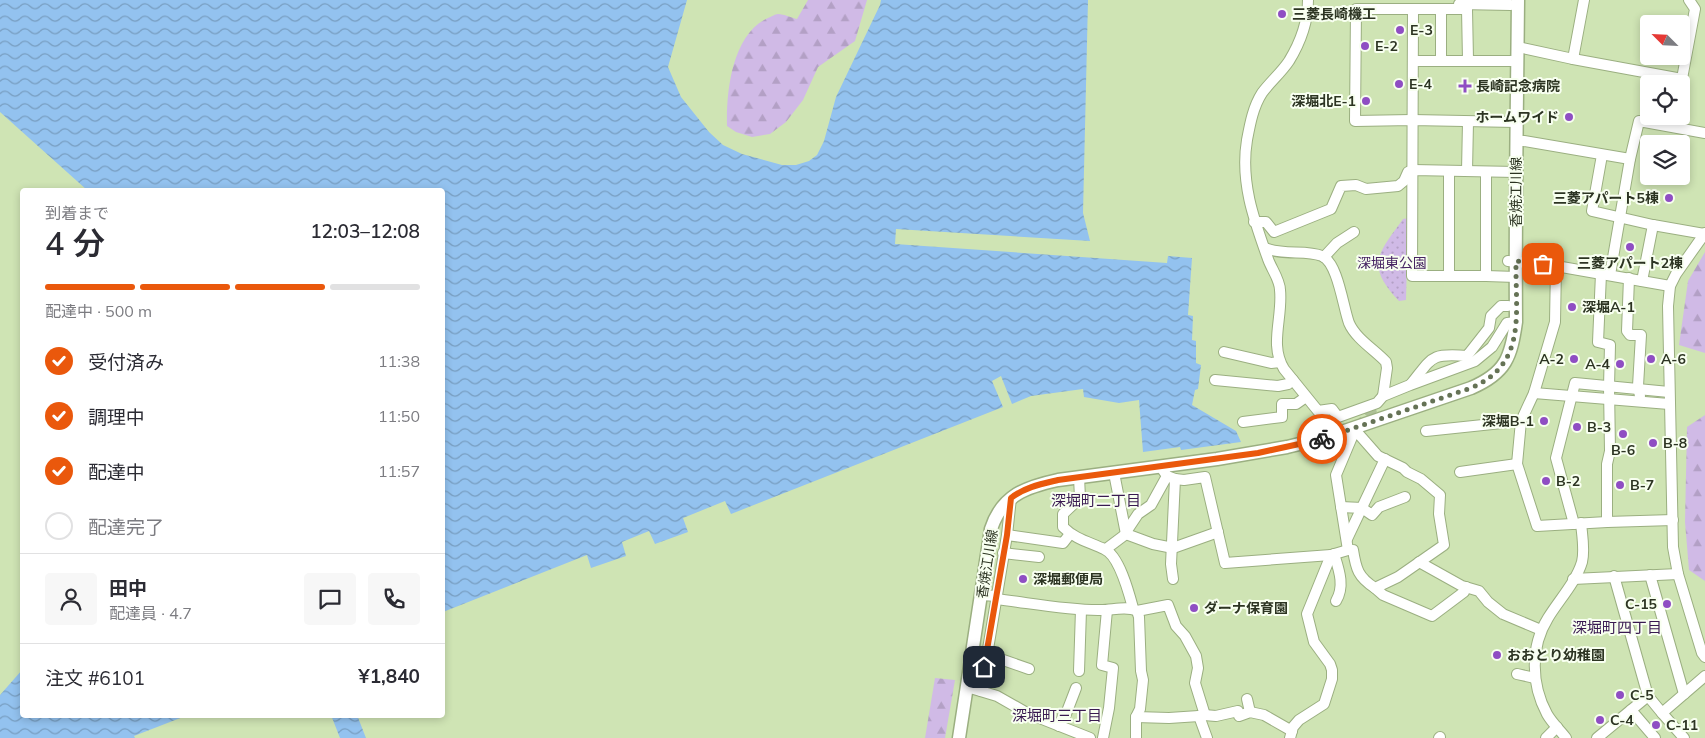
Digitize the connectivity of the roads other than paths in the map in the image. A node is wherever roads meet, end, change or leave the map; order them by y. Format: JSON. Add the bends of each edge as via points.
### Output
{"nodes":[{"id":1,"x":1308,"y":0,"type":"edge"},
{"id":2,"x":1584,"y":0,"type":"edge"},
{"id":3,"x":1689,"y":0,"type":"edge"},
{"id":4,"x":1459,"y":2,"type":"edge"},
{"id":5,"x":1487,"y":2,"type":"edge"},
{"id":6,"x":1513,"y":2,"type":"edge"},
{"id":7,"x":1372,"y":3,"type":"edge"},
{"id":8,"x":1408,"y":4,"type":"edge"},
{"id":9,"x":1436,"y":4,"type":"edge"},
{"id":10,"x":1518,"y":47,"type":"junction"},
{"id":11,"x":1573,"y":59,"type":"junction"},
{"id":12,"x":1468,"y":60,"type":"junction"},
{"id":13,"x":1413,"y":61,"type":"junction"},
{"id":14,"x":1441,"y":61,"type":"junction"},
{"id":15,"x":1514,"y":61,"type":"junction"},
{"id":16,"x":1652,"y":75,"type":"edge"},
{"id":17,"x":1682,"y":75,"type":"edge"},
{"id":18,"x":1412,"y":120,"type":"junction"},
{"id":19,"x":1468,"y":122,"type":"junction"},
{"id":20,"x":1513,"y":122,"type":"junction"},
{"id":21,"x":1674,"y":127,"type":"joint"},
{"id":22,"x":1705,"y":133,"type":"edge"},
{"id":23,"x":1516,"y":140,"type":"junction"},
{"id":24,"x":1602,"y":155,"type":"junction"},
{"id":25,"x":1630,"y":159,"type":"junction"},
{"id":26,"x":1413,"y":170,"type":"junction"},
{"id":27,"x":1467,"y":171,"type":"junction"},
{"id":28,"x":1449,"y":172,"type":"junction"},
{"id":29,"x":1486,"y":172,"type":"junction"},
{"id":30,"x":1512,"y":172,"type":"junction"},
{"id":31,"x":1620,"y":217,"type":"junction"},
{"id":32,"x":1254,"y":222,"type":"junction"},
{"id":33,"x":1653,"y":225,"type":"junction"},
{"id":34,"x":1354,"y":232,"type":"dead end"},
{"id":35,"x":1705,"y":233,"type":"edge"},
{"id":36,"x":1265,"y":248,"type":"junction"},
{"id":37,"x":1324,"y":257,"type":"junction"},
{"id":38,"x":1512,"y":261,"type":"junction"},
{"id":39,"x":1556,"y":266,"type":"junction"},
{"id":40,"x":1606,"y":274,"type":"junction"},
{"id":41,"x":1449,"y":276,"type":"junction"},
{"id":42,"x":1486,"y":276,"type":"junction"},
{"id":43,"x":1512,"y":277,"type":"junction"},
{"id":44,"x":1629,"y":278,"type":"junction"},
{"id":45,"x":1642,"y":281,"type":"junction"},
{"id":46,"x":1670,"y":286,"type":"junction"},
{"id":47,"x":1508,"y":306,"type":"junction"},
{"id":48,"x":1512,"y":323,"type":"junction"},
{"id":49,"x":1224,"y":352,"type":"dead end"},
{"id":50,"x":1280,"y":362,"type":"junction"},
{"id":51,"x":1215,"y":380,"type":"dead end"},
{"id":52,"x":1293,"y":380,"type":"junction"},
{"id":53,"x":1410,"y":385,"type":"junction"},
{"id":54,"x":1608,"y":387,"type":"junction"},
{"id":55,"x":1639,"y":390,"type":"junction"},
{"id":56,"x":1669,"y":392,"type":"junction"},
{"id":57,"x":1534,"y":393,"type":"junction"},
{"id":58,"x":1573,"y":395,"type":"junction"},
{"id":59,"x":1383,"y":396,"type":"junction"},
{"id":60,"x":1306,"y":397,"type":"junction"},
{"id":61,"x":1608,"y":399,"type":"junction"},
{"id":62,"x":1640,"y":402,"type":"junction"},
{"id":63,"x":1669,"y":404,"type":"junction"},
{"id":64,"x":1520,"y":421,"type":"junction"},
{"id":65,"x":1243,"y":422,"type":"dead end"},
{"id":66,"x":1426,"y":431,"type":"dead end"},
{"id":67,"x":1217,"y":455,"type":"junction"},
{"id":68,"x":1385,"y":459,"type":"junction"},
{"id":69,"x":1517,"y":464,"type":"junction"},
{"id":70,"x":1460,"y":472,"type":"dead end"},
{"id":71,"x":1114,"y":473,"type":"junction"},
{"id":72,"x":1168,"y":474,"type":"junction"},
{"id":73,"x":1079,"y":477,"type":"junction"},
{"id":74,"x":1015,"y":492,"type":"junction"},
{"id":75,"x":1405,"y":498,"type":"dead end"},
{"id":76,"x":1341,"y":507,"type":"junction"},
{"id":77,"x":1362,"y":508,"type":"junction"},
{"id":78,"x":991,"y":517,"type":"junction"},
{"id":79,"x":1673,"y":520,"type":"junction"},
{"id":80,"x":1607,"y":522,"type":"junction"},
{"id":81,"x":1577,"y":523,"type":"junction"},
{"id":82,"x":1218,"y":532,"type":"junction"},
{"id":83,"x":1126,"y":533,"type":"junction"},
{"id":84,"x":1070,"y":534,"type":"junction"},
{"id":85,"x":1007,"y":535,"type":"junction"},
{"id":86,"x":1348,"y":544,"type":"junction"},
{"id":87,"x":1173,"y":548,"type":"junction"},
{"id":88,"x":1106,"y":549,"type":"junction"},
{"id":89,"x":1003,"y":553,"type":"junction"},
{"id":90,"x":1332,"y":555,"type":"junction"},
{"id":91,"x":1039,"y":557,"type":"dead end"},
{"id":92,"x":1419,"y":562,"type":"junction"},
{"id":93,"x":1678,"y":574,"type":"junction"},
{"id":94,"x":1650,"y":575,"type":"junction"},
{"id":95,"x":1614,"y":576,"type":"junction"},
{"id":96,"x":1173,"y":579,"type":"dead end"},
{"id":97,"x":1573,"y":579,"type":"junction"},
{"id":98,"x":1466,"y":586,"type":"junction"},
{"id":99,"x":1375,"y":588,"type":"junction"},
{"id":100,"x":987,"y":596,"type":"junction"},
{"id":101,"x":1336,"y":601,"type":"dead end"},
{"id":102,"x":1135,"y":609,"type":"junction"},
{"id":103,"x":1081,"y":610,"type":"junction"},
{"id":104,"x":1107,"y":610,"type":"junction"},
{"id":105,"x":1542,"y":630,"type":"junction"},
{"id":106,"x":974,"y":642,"type":"junction"},
{"id":107,"x":987,"y":649,"type":"junction"},
{"id":108,"x":1705,"y":657,"type":"edge"},
{"id":109,"x":1028,"y":670,"type":"dead end"},
{"id":110,"x":1079,"y":671,"type":"dead end"},
{"id":111,"x":1517,"y":674,"type":"dead end"},
{"id":112,"x":1705,"y":676,"type":"edge"},
{"id":113,"x":1535,"y":678,"type":"junction"},
{"id":114,"x":967,"y":688,"type":"junction"},
{"id":115,"x":1076,"y":688,"type":"dead end"},
{"id":116,"x":981,"y":691,"type":"junction"},
{"id":117,"x":1684,"y":694,"type":"junction"},
{"id":118,"x":1648,"y":696,"type":"junction"},
{"id":119,"x":1247,"y":699,"type":"dead end"},
{"id":120,"x":1631,"y":710,"type":"junction"},
{"id":121,"x":1250,"y":712,"type":"junction"},
{"id":122,"x":1662,"y":712,"type":"junction"},
{"id":123,"x":1136,"y":716,"type":"junction"},
{"id":124,"x":1202,"y":716,"type":"junction"},
{"id":125,"x":1060,"y":726,"type":"junction"},
{"id":126,"x":1557,"y":727,"type":"junction"},
{"id":127,"x":1291,"y":734,"type":"edge"},
{"id":128,"x":951,"y":738,"type":"edge"},
{"id":129,"x":959,"y":738,"type":"edge"},
{"id":130,"x":1090,"y":738,"type":"edge"},
{"id":131,"x":1103,"y":738,"type":"edge"},
{"id":132,"x":1136,"y":738,"type":"edge"},
{"id":133,"x":1206,"y":738,"type":"edge"},
{"id":134,"x":1546,"y":738,"type":"edge"},
{"id":135,"x":1566,"y":738,"type":"edge"},
{"id":136,"x":1598,"y":738,"type":"edge"},
{"id":137,"x":1655,"y":738,"type":"edge"},
{"id":138,"x":1684,"y":738,"type":"edge"}],
"edges":[{"from":1,"to":32,"type":"street","via":[[1300,39],[1289,62],[1262,93],[1254,108],[1245,164]]},
{"from":2,"to":11,"type":"street"},
{"from":3,"to":17,"type":"street","via":[[1695,10]]},
{"from":4,"to":5,"type":"street"},
{"from":4,"to":9,"type":"street"},
{"from":5,"to":6,"type":"street"},
{"from":6,"to":10,"type":"main road","name":"香焼江川線"},
{"from":6,"to":15,"type":"main road","name":"香焼江川線"},
{"from":7,"to":8,"type":"street"},
{"from":7,"to":18,"type":"street","via":[[1356,8],[1355,121]]},
{"from":8,"to":9,"type":"street"},
{"from":8,"to":13,"type":"street"},
{"from":9,"to":12,"type":"street","via":[[1467,9]]},
{"from":9,"to":14,"type":"street"},
{"from":10,"to":11,"type":"street"},
{"from":10,"to":15,"type":"main road","name":"香焼江川線"},
{"from":11,"to":16,"type":"street"},
{"from":12,"to":14,"type":"street"},
{"from":12,"to":15,"type":"street"},
{"from":13,"to":14,"type":"street"},
{"from":13,"to":18,"type":"street"},
{"from":15,"to":20,"type":"main road","name":"香焼江川線"},
{"from":18,"to":19,"type":"street"},
{"from":18,"to":26,"type":"street"},
{"from":19,"to":20,"type":"street"},
{"from":19,"to":27,"type":"street"},
{"from":20,"to":23,"type":"main road","name":"香焼江川線"},
{"from":20,"to":30,"type":"main road","name":"香焼江川線"},
{"from":21,"to":22,"type":"street"},
{"from":21,"to":25,"type":"street","via":[[1639,121]]},
{"from":23,"to":24,"type":"street"},
{"from":23,"to":30,"type":"main road","name":"香焼江川線"},
{"from":24,"to":25,"type":"street"},
{"from":24,"to":31,"type":"street","via":[[1592,211]]},
{"from":25,"to":31,"type":"street"},
{"from":26,"to":28,"type":"street"},
{"from":26,"to":32,"type":"street","via":[[1398,186],[1366,189],[1356,185],[1341,186],[1331,209],[1274,232],[1266,222]]},
{"from":26,"to":41,"type":"street","via":[[1412,276]]},
{"from":27,"to":28,"type":"street"},
{"from":27,"to":29,"type":"street"},
{"from":28,"to":41,"type":"street"},
{"from":29,"to":30,"type":"street"},
{"from":29,"to":42,"type":"street"},
{"from":30,"to":38,"type":"main road","name":"香焼江川線"},
{"from":31,"to":33,"type":"street"},
{"from":31,"to":40,"type":"street"},
{"from":32,"to":36,"type":"street"},
{"from":33,"to":35,"type":"street"},
{"from":33,"to":45,"type":"street"},
{"from":34,"to":37,"type":"street"},
{"from":35,"to":46,"type":"street"},
{"from":36,"to":37,"type":"street"},
{"from":36,"to":50,"type":"street","via":[[1280,289],[1276,349]]},
{"from":37,"to":59,"type":"street","via":[[1332,266],[1354,331],[1386,362]]},
{"from":38,"to":39,"type":"street"},
{"from":38,"to":43,"type":"main road","name":"香焼江川線"},
{"from":39,"to":40,"type":"street"},
{"from":39,"to":57,"type":"street","via":[[1555,322]]},
{"from":40,"to":44,"type":"street"},
{"from":40,"to":54,"type":"street","via":[[1598,342],[1610,345]]},
{"from":41,"to":42,"type":"street"},
{"from":42,"to":43,"type":"street"},
{"from":43,"to":47,"type":"main road","name":"香焼江川線"},
{"from":43,"to":48,"type":"main road","name":"香焼江川線"},
{"from":44,"to":45,"type":"street"},
{"from":44,"to":55,"type":"street","via":[[1627,330],[1630,334],[1641,335]]},
{"from":45,"to":46,"type":"street"},
{"from":46,"to":56,"type":"street"},
{"from":47,"to":48,"type":"main road","name":"香焼江川線"},
{"from":47,"to":53,"type":"street","via":[[1501,306],[1491,316],[1489,328],[1467,356],[1444,354],[1432,359]]},
{"from":48,"to":53,"type":"street","via":[[1475,361]]},
{"from":48,"to":67,"type":"main road","name":"香焼江川線","via":[[1512,348],[1505,364],[1484,383],[1324,438]]},
{"from":49,"to":50,"type":"street"},
{"from":50,"to":52,"type":"street"},
{"from":51,"to":52,"type":"street","via":[[1278,386]]},
{"from":52,"to":60,"type":"street"},
{"from":53,"to":59,"type":"street"},
{"from":54,"to":55,"type":"street"},
{"from":54,"to":58,"type":"street","via":[[1575,384]]},
{"from":54,"to":61,"type":"street"},
{"from":55,"to":56,"type":"street"},
{"from":55,"to":62,"type":"street"},
{"from":56,"to":63,"type":"street"},
{"from":57,"to":58,"type":"street"},
{"from":57,"to":64,"type":"street"},
{"from":58,"to":61,"type":"street"},
{"from":58,"to":81,"type":"street","via":[[1556,458]]},
{"from":59,"to":60,"type":"street","via":[[1377,403],[1338,417],[1332,408],[1318,411]]},
{"from":60,"to":65,"type":"street","via":[[1296,404],[1282,404],[1282,417]]},
{"from":61,"to":62,"type":"street"},
{"from":61,"to":80,"type":"street"},
{"from":62,"to":63,"type":"street"},
{"from":63,"to":79,"type":"street"},
{"from":64,"to":66,"type":"street"},
{"from":64,"to":69,"type":"street"},
{"from":67,"to":72,"type":"main road","name":"香焼江川線"},
{"from":67,"to":74,"type":"main road","name":"香焼江川線","via":[[1057,472],[1024,480]]},
{"from":68,"to":76,"type":"street","via":[[1378,456],[1357,430],[1336,474]]},
{"from":68,"to":77,"type":"street"},
{"from":68,"to":92,"type":"street","via":[[1422,479],[1440,495],[1439,514],[1444,545]]},
{"from":69,"to":70,"type":"street"},
{"from":69,"to":81,"type":"street","via":[[1537,526]]},
{"from":71,"to":72,"type":"main road","name":"香焼江川線"},
{"from":71,"to":73,"type":"main road","name":"香焼江川線"},
{"from":71,"to":83,"type":"street"},
{"from":72,"to":82,"type":"street","via":[[1184,480],[1205,477]]},
{"from":72,"to":83,"type":"street","via":[[1150,505],[1138,514]]},
{"from":72,"to":87,"type":"street"},
{"from":73,"to":74,"type":"main road","name":"香焼江川線"},
{"from":73,"to":84,"type":"street","via":[[1080,498],[1063,514],[1063,527]]},
{"from":74,"to":78,"type":"main road","name":"香焼江川線"},
{"from":74,"to":85,"type":"street"},
{"from":75,"to":77,"type":"street","via":[[1379,507],[1372,515]]},
{"from":76,"to":77,"type":"street"},
{"from":76,"to":86,"type":"street"},
{"from":77,"to":86,"type":"street"},
{"from":78,"to":100,"type":"main road","name":"香焼江川線"},
{"from":78,"to":128,"type":"main road","name":"香焼江川線","via":[[984,527]]},
{"from":79,"to":80,"type":"street"},
{"from":79,"to":93,"type":"street"},
{"from":80,"to":81,"type":"street"},
{"from":81,"to":97,"type":"street","via":[[1583,557]]},
{"from":82,"to":87,"type":"street"},
{"from":82,"to":90,"type":"street","via":[[1225,563]]},
{"from":83,"to":87,"type":"street"},
{"from":83,"to":88,"type":"street"},
{"from":84,"to":85,"type":"street","via":[[1063,543]]},
{"from":84,"to":88,"type":"street"},
{"from":85,"to":89,"type":"street"},
{"from":86,"to":90,"type":"street"},
{"from":86,"to":99,"type":"street","via":[[1353,550],[1357,571]]},
{"from":87,"to":96,"type":"street"},
{"from":88,"to":102,"type":"street","via":[[1118,565]]},
{"from":89,"to":91,"type":"street"},
{"from":89,"to":100,"type":"street"},
{"from":90,"to":101,"type":"street","via":[[1341,581]]},
{"from":90,"to":127,"type":"street","via":[[1307,614],[1314,642],[1330,664],[1332,679],[1324,704],[1299,720]]},
{"from":92,"to":98,"type":"street"},
{"from":92,"to":99,"type":"street"},
{"from":93,"to":94,"type":"street"},
{"from":93,"to":108,"type":"street"},
{"from":94,"to":95,"type":"street"},
{"from":94,"to":117,"type":"street"},
{"from":95,"to":97,"type":"street"},
{"from":95,"to":118,"type":"street"},
{"from":97,"to":105,"type":"street"},
{"from":98,"to":99,"type":"street","via":[[1464,592],[1432,616],[1383,596]]},
{"from":98,"to":105,"type":"street","via":[[1479,590],[1503,614]]},
{"from":100,"to":103,"type":"street"},
{"from":100,"to":106,"type":"main road","name":"香焼江川線"},
{"from":100,"to":107,"type":"street"},
{"from":102,"to":104,"type":"street"},
{"from":102,"to":123,"type":"street","via":[[1140,617],[1143,680],[1140,709]]},
{"from":102,"to":124,"type":"street","via":[[1168,605],[1176,626],[1196,656],[1195,683]]},
{"from":103,"to":104,"type":"street"},
{"from":103,"to":110,"type":"street"},
{"from":104,"to":131,"type":"street","via":[[1102,665],[1113,668]]},
{"from":105,"to":113,"type":"street","via":[[1534,659]]},
{"from":106,"to":107,"type":"street"},
{"from":106,"to":114,"type":"main road","name":"香焼江川線"},
{"from":107,"to":109,"type":"street"},
{"from":107,"to":116,"type":"street"},
{"from":111,"to":113,"type":"street"},
{"from":112,"to":117,"type":"street"},
{"from":113,"to":126,"type":"street","via":[[1542,703]]},
{"from":114,"to":116,"type":"street"},
{"from":114,"to":129,"type":"main road","name":"香焼江川線"},
{"from":115,"to":125,"type":"street"},
{"from":116,"to":125,"type":"street"},
{"from":117,"to":122,"type":"street"},
{"from":118,"to":120,"type":"street"},
{"from":118,"to":122,"type":"street"},
{"from":119,"to":121,"type":"street"},
{"from":120,"to":136,"type":"street"},
{"from":120,"to":137,"type":"street"},
{"from":121,"to":124,"type":"street","via":[[1238,716],[1238,711]]},
{"from":121,"to":127,"type":"street","via":[[1264,715]]},
{"from":122,"to":138,"type":"street"},
{"from":123,"to":124,"type":"street"},
{"from":123,"to":132,"type":"street"},
{"from":124,"to":133,"type":"street"},
{"from":125,"to":130,"type":"street"},
{"from":126,"to":134,"type":"street"},
{"from":126,"to":135,"type":"street"}]}
